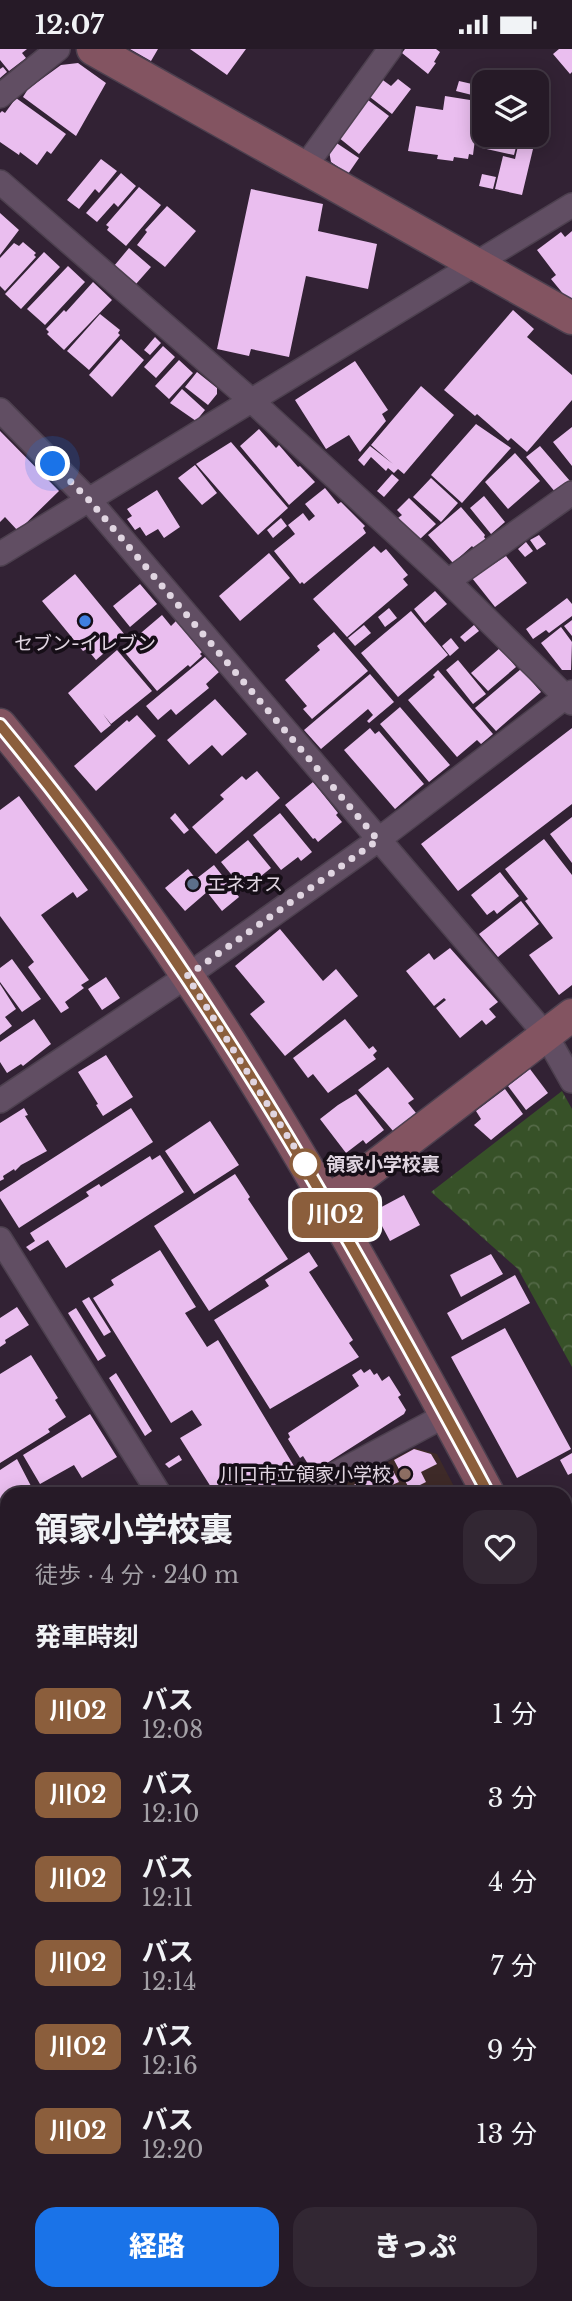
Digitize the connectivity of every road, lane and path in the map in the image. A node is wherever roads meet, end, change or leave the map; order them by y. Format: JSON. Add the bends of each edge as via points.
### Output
{"nodes":[{"id":1,"x":58,"y":49,"type":"edge"},
{"id":2,"x":93,"y":49,"type":"edge"},
{"id":3,"x":390,"y":49,"type":"edge"},
{"id":4,"x":0,"y":96,"type":"edge"},
{"id":5,"x":304,"y":167,"type":"junction"},
{"id":6,"x":0,"y":182,"type":"edge"},
{"id":7,"x":572,"y":205,"type":"edge"},
{"id":8,"x":476,"y":264,"type":"junction"},
{"id":9,"x":572,"y":318,"type":"edge"},
{"id":10,"x":252,"y":401,"type":"junction"},
{"id":11,"x":0,"y":410,"type":"edge"},
{"id":12,"x":572,"y":493,"type":"edge"},
{"id":13,"x":89,"y":500,"type":"junction"},
{"id":14,"x":0,"y":554,"type":"edge"},
{"id":15,"x":447,"y":581,"type":"junction"},
{"id":16,"x":570,"y":698,"type":"edge"},
{"id":17,"x":0,"y":725,"type":"edge"},
{"id":18,"x":378,"y":840,"type":"junction"},
{"id":19,"x":187,"y":976,"type":"junction"},
{"id":20,"x":572,"y":1015,"type":"edge"},
{"id":21,"x":547,"y":1035,"type":"junction"},
{"id":22,"x":572,"y":1081,"type":"edge"},
{"id":23,"x":0,"y":1101,"type":"edge"},
{"id":24,"x":328,"y":1202,"type":"junction"},
{"id":25,"x":0,"y":1239,"type":"edge"},
{"id":26,"x":446,"y":1415,"type":"junction"},
{"id":27,"x":155,"y":1487,"type":"edge"},
{"id":28,"x":311,"y":1487,"type":"edge"},
{"id":29,"x":485,"y":1487,"type":"edge"}],
"edges":[{"from":1,"to":4,"type":"street"},
{"from":2,"to":5,"type":"main road"},
{"from":3,"to":5,"type":"street"},
{"from":5,"to":8,"type":"main road"},
{"from":6,"to":10,"type":"street"},
{"from":7,"to":8,"type":"street"},
{"from":8,"to":9,"type":"main road"},
{"from":8,"to":10,"type":"street"},
{"from":10,"to":13,"type":"street"},
{"from":10,"to":15,"type":"street"},
{"from":11,"to":13,"type":"street"},
{"from":12,"to":15,"type":"street"},
{"from":13,"to":14,"type":"street"},
{"from":13,"to":18,"type":"street"},
{"from":15,"to":16,"type":"street"},
{"from":16,"to":18,"type":"street"},
{"from":17,"to":19,"type":"main road"},
{"from":18,"to":19,"type":"street"},
{"from":18,"to":21,"type":"street"},
{"from":19,"to":23,"type":"street"},
{"from":19,"to":24,"type":"main road"},
{"from":20,"to":21,"type":"main road"},
{"from":21,"to":22,"type":"street"},
{"from":21,"to":24,"type":"main road"},
{"from":24,"to":26,"type":"main road"},
{"from":25,"to":27,"type":"street"},
{"from":26,"to":28,"type":"street"},
{"from":26,"to":29,"type":"main road"}]}
